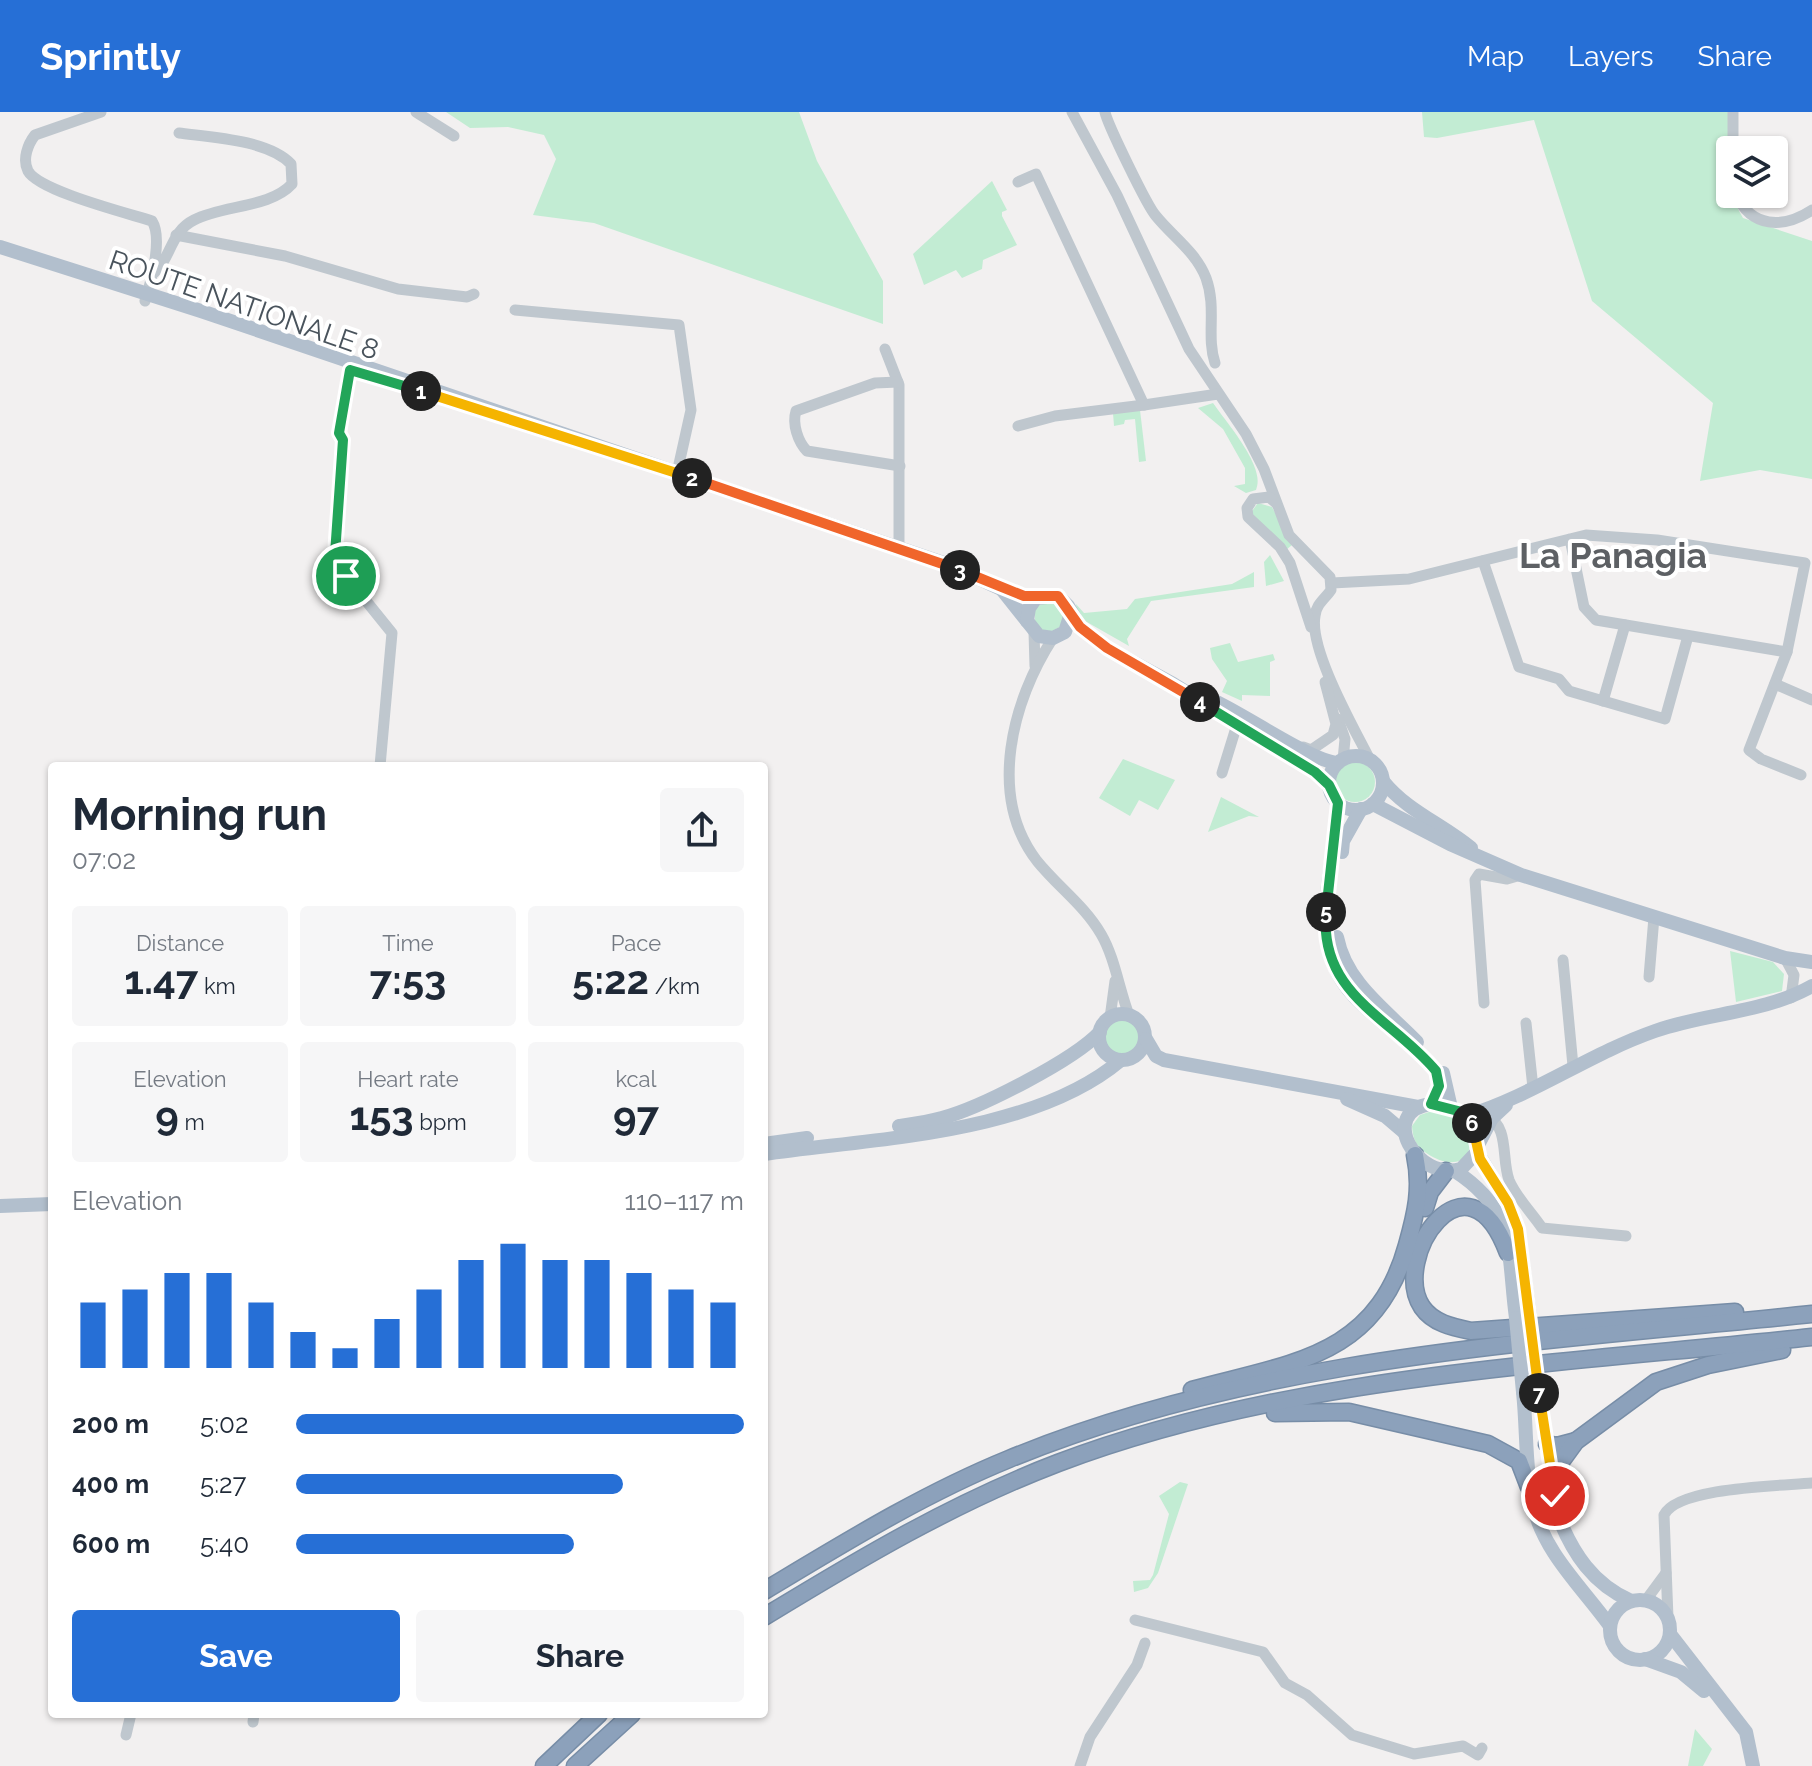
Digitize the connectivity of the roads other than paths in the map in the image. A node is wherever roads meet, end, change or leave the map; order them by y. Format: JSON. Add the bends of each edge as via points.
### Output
{"nodes":[{"id":1,"x":101,"y":112,"type":"edge"},
{"id":2,"x":416,"y":112,"type":"edge"},
{"id":3,"x":1072,"y":112,"type":"edge"},
{"id":4,"x":1105,"y":112,"type":"edge"},
{"id":5,"x":1733,"y":112,"type":"edge"},
{"id":6,"x":179,"y":133,"type":"dead end"},
{"id":7,"x":454,"y":136,"type":"dead end"},
{"id":8,"x":1733,"y":136,"type":"edge"},
{"id":9,"x":1018,"y":182,"type":"dead end"},
{"id":10,"x":1744,"y":208,"type":"edge"},
{"id":11,"x":1812,"y":210,"type":"edge"},
{"id":12,"x":176,"y":235,"type":"junction"},
{"id":13,"x":0,"y":247,"type":"edge"},
{"id":14,"x":154,"y":273,"type":"junction"},
{"id":15,"x":474,"y":294,"type":"dead end"},
{"id":16,"x":146,"y":297,"type":"junction"},
{"id":17,"x":515,"y":310,"type":"dead end"},
{"id":18,"x":885,"y":349,"type":"dead end"},
{"id":19,"x":1215,"y":363,"type":"dead end"},
{"id":20,"x":351,"y":366,"type":"junction"},
{"id":21,"x":898,"y":382,"type":"junction"},
{"id":22,"x":1218,"y":394,"type":"junction"},
{"id":23,"x":1144,"y":405,"type":"junction"},
{"id":24,"x":1018,"y":426,"type":"dead end"},
{"id":25,"x":900,"y":466,"type":"junction"},
{"id":26,"x":1264,"y":469,"type":"junction"},
{"id":27,"x":677,"y":473,"type":"junction"},
{"id":28,"x":1260,"y":497,"type":"junction"},
{"id":29,"x":1276,"y":503,"type":"junction"},
{"id":30,"x":1570,"y":539,"type":"junction"},
{"id":31,"x":899,"y":547,"type":"junction"},
{"id":32,"x":1483,"y":561,"type":"junction"},
{"id":33,"x":1808,"y":564,"type":"edge"},
{"id":34,"x":1332,"y":583,"type":"junction"},
{"id":35,"x":1001,"y":589,"type":"junction"},
{"id":36,"x":1302,"y":593,"type":"junction"},
{"id":37,"x":1036,"y":598,"type":"junction"},
{"id":38,"x":1323,"y":599,"type":"junction"},
{"id":39,"x":1071,"y":613,"type":"junction"},
{"id":40,"x":1625,"y":625,"type":"junction"},
{"id":41,"x":1030,"y":626,"type":"junction"},
{"id":42,"x":1688,"y":636,"type":"junction"},
{"id":43,"x":1056,"y":637,"type":"junction"},
{"id":44,"x":1107,"y":648,"type":"junction"},
{"id":45,"x":1787,"y":652,"type":"junction"},
{"id":46,"x":1035,"y":666,"type":"junction"},
{"id":47,"x":1775,"y":684,"type":"junction"},
{"id":48,"x":1328,"y":693,"type":"junction"},
{"id":49,"x":1812,"y":700,"type":"edge"},
{"id":50,"x":1603,"y":701,"type":"junction"},
{"id":51,"x":1238,"y":718,"type":"junction"},
{"id":52,"x":1298,"y":746,"type":"junction"},
{"id":53,"x":1370,"y":760,"type":"junction"},
{"id":54,"x":1340,"y":761,"type":"junction"},
{"id":55,"x":380,"y":762,"type":"edge"},
{"id":56,"x":1222,"y":773,"type":"dead end"},
{"id":57,"x":1801,"y":775,"type":"dead end"},
{"id":58,"x":1383,"y":781,"type":"junction"},
{"id":59,"x":1329,"y":785,"type":"junction"},
{"id":60,"x":1338,"y":803,"type":"junction"},
{"id":61,"x":1367,"y":807,"type":"junction"},
{"id":62,"x":1491,"y":863,"type":"junction"},
{"id":63,"x":1521,"y":875,"type":"junction"},
{"id":64,"x":1654,"y":917,"type":"junction"},
{"id":65,"x":1812,"y":950,"type":"edge"},
{"id":66,"x":1785,"y":958,"type":"junction"},
{"id":67,"x":1563,"y":960,"type":"dead end"},
{"id":68,"x":1812,"y":962,"type":"edge"},
{"id":69,"x":1116,"y":976,"type":"junction"},
{"id":70,"x":1649,"y":977,"type":"dead end"},
{"id":71,"x":1810,"y":985,"type":"edge"},
{"id":72,"x":1791,"y":998,"type":"junction"},
{"id":73,"x":1484,"y":1003,"type":"dead end"},
{"id":74,"x":1129,"y":1015,"type":"junction"},
{"id":75,"x":1110,"y":1018,"type":"junction"},
{"id":76,"x":1526,"y":1023,"type":"dead end"},
{"id":77,"x":1100,"y":1032,"type":"junction"},
{"id":78,"x":1146,"y":1039,"type":"junction"},
{"id":79,"x":1126,"y":1060,"type":"junction"},
{"id":80,"x":1179,"y":1064,"type":"junction"},
{"id":81,"x":1573,"y":1066,"type":"junction"},
{"id":82,"x":1533,"y":1088,"type":"junction"},
{"id":83,"x":1324,"y":1091,"type":"junction"},
{"id":84,"x":1512,"y":1100,"type":"junction"},
{"id":85,"x":1424,"y":1106,"type":"junction"},
{"id":86,"x":1451,"y":1108,"type":"junction"},
{"id":87,"x":1471,"y":1114,"type":"junction"},
{"id":88,"x":1405,"y":1133,"type":"junction"},
{"id":89,"x":1483,"y":1136,"type":"junction"},
{"id":90,"x":768,"y":1144,"type":"edge"},
{"id":91,"x":768,"y":1153,"type":"edge"},
{"id":92,"x":1415,"y":1155,"type":"junction"},
{"id":93,"x":1450,"y":1171,"type":"junction"},
{"id":94,"x":48,"y":1204,"type":"edge"},
{"id":95,"x":0,"y":1206,"type":"edge"},
{"id":96,"x":1626,"y":1236,"type":"dead end"},
{"id":97,"x":1508,"y":1253,"type":"junction"},
{"id":98,"x":1417,"y":1295,"type":"junction"},
{"id":99,"x":1812,"y":1306,"type":"edge"},
{"id":100,"x":1812,"y":1314,"type":"edge"},
{"id":101,"x":1523,"y":1317,"type":"junction"},
{"id":102,"x":1812,"y":1337,"type":"edge"},
{"id":103,"x":1812,"y":1345,"type":"edge"},
{"id":104,"x":1531,"y":1392,"type":"junction"},
{"id":105,"x":1527,"y":1428,"type":"junction"},
{"id":106,"x":1069,"y":1437,"type":"junction"},
{"id":107,"x":1132,"y":1438,"type":"junction"},
{"id":108,"x":1576,"y":1441,"type":"junction"},
{"id":109,"x":1547,"y":1444,"type":"junction"},
{"id":110,"x":1812,"y":1483,"type":"edge"},
{"id":111,"x":1529,"y":1487,"type":"junction"},
{"id":112,"x":1555,"y":1496,"type":"junction"},
{"id":113,"x":1666,"y":1572,"type":"junction"},
{"id":114,"x":768,"y":1589,"type":"edge"},
{"id":115,"x":1639,"y":1600,"type":"junction"},
{"id":116,"x":768,"y":1615,"type":"edge"},
{"id":117,"x":1668,"y":1618,"type":"junction"},
{"id":118,"x":1135,"y":1620,"type":"dead end"},
{"id":119,"x":1610,"y":1626,"type":"junction"},
{"id":120,"x":1670,"y":1634,"type":"junction"},
{"id":121,"x":1145,"y":1643,"type":"dead end"},
{"id":122,"x":1645,"y":1659,"type":"junction"},
{"id":123,"x":130,"y":1718,"type":"edge"},
{"id":124,"x":595,"y":1718,"type":"edge"},
{"id":125,"x":628,"y":1718,"type":"edge"},
{"id":126,"x":126,"y":1735,"type":"dead end"},
{"id":127,"x":1482,"y":1748,"type":"dead end"},
{"id":128,"x":544,"y":1766,"type":"edge"},
{"id":129,"x":575,"y":1766,"type":"edge"},
{"id":130,"x":1080,"y":1766,"type":"edge"},
{"id":131,"x":1752,"y":1766,"type":"edge"}],
"edges":[{"from":1,"to":14,"type":"street","via":[[35,135],[26,157],[28,171],[43,184],[152,221],[157,229]]},
{"from":2,"to":7,"type":"street"},
{"from":3,"to":22,"type":"street","via":[[1189,349]]},
{"from":4,"to":19,"type":"street","via":[[1141,196],[1182,241],[1205,277],[1214,312]]},
{"from":5,"to":8,"type":"street"},
{"from":6,"to":12,"type":"street","via":[[240,141],[285,157],[293,174],[286,190],[195,219]]},
{"from":9,"to":23,"type":"street","via":[[1036,174]]},
{"from":10,"to":11,"type":"street","via":[[1762,221],[1784,223]]},
{"from":12,"to":14,"type":"street"},
{"from":12,"to":15,"type":"street","via":[[299,260],[398,289]]},
{"from":13,"to":16,"type":"main road","name":"ROUTE NATIONALE 8"},
{"from":14,"to":16,"type":"street"},
{"from":16,"to":20,"type":"main road","name":"ROUTE NATIONALE 8"},
{"from":17,"to":27,"type":"street","via":[[679,325],[691,410]]},
{"from":18,"to":21,"type":"street"},
{"from":20,"to":27,"type":"main road","name":"ROUTE NATIONALE 8"},
{"from":20,"to":55,"type":"street","via":[[339,433],[343,440],[335,554],[392,633]]},
{"from":21,"to":25,"type":"street"},
{"from":21,"to":25,"type":"street","via":[[875,383],[796,411],[794,418],[807,451]]},
{"from":22,"to":23,"type":"street"},
{"from":22,"to":26,"type":"street"},
{"from":23,"to":24,"type":"street"},
{"from":25,"to":31,"type":"street"},
{"from":26,"to":28,"type":"street"},
{"from":26,"to":29,"type":"street"},
{"from":27,"to":31,"type":"main road","name":"ROUTE NATIONALE 8"},
{"from":28,"to":29,"type":"street"},
{"from":28,"to":36,"type":"street","via":[[1249,503],[1248,517],[1280,547]]},
{"from":29,"to":34,"type":"street","via":[[1296,546],[1328,573]]},
{"from":30,"to":32,"type":"street"},
{"from":30,"to":33,"type":"street","via":[[1586,535],[1657,540]]},
{"from":30,"to":40,"type":"street","via":[[1584,607],[1596,620]]},
{"from":31,"to":35,"type":"main road","name":"ROUTE NATIONALE 8"},
{"from":32,"to":34,"type":"street","via":[[1409,579]]},
{"from":32,"to":50,"type":"street","via":[[1519,667]]},
{"from":33,"to":45,"type":"street"},
{"from":34,"to":38,"type":"street"},
{"from":35,"to":37,"type":"main road","name":"ROUTE NATIONALE 8"},
{"from":35,"to":41,"type":"main road","name":"ROUTE NATIONALE 8"},
{"from":36,"to":38,"type":"street"},
{"from":36,"to":48,"type":"street"},
{"from":37,"to":39,"type":"main road","via":[[1058,596]]},
{"from":37,"to":41,"type":"main road","via":[[1029,608]]},
{"from":38,"to":53,"type":"street","via":[[1314,620],[1330,679]]},
{"from":39,"to":43,"type":"main road","via":[[1069,626]]},
{"from":39,"to":44,"type":"main road"},
{"from":40,"to":42,"type":"street"},
{"from":40,"to":50,"type":"street"},
{"from":41,"to":43,"type":"main road"},
{"from":41,"to":46,"type":"street"},
{"from":42,"to":45,"type":"street"},
{"from":42,"to":50,"type":"street","via":[[1665,719]]},
{"from":43,"to":44,"type":"main road"},
{"from":43,"to":46,"type":"street"},
{"from":44,"to":51,"type":"main road"},
{"from":45,"to":47,"type":"street"},
{"from":46,"to":69,"type":"street","via":[[1011,745],[1011,803],[1018,828],[1037,860],[1079,902],[1103,938]]},
{"from":47,"to":49,"type":"street"},
{"from":47,"to":57,"type":"street","via":[[1749,750]]},
{"from":48,"to":52,"type":"street","via":[[1336,724],[1333,735],[1311,750]]},
{"from":48,"to":54,"type":"street","via":[[1345,739]]},
{"from":51,"to":52,"type":"main road"},
{"from":51,"to":56,"type":"street"},
{"from":51,"to":59,"type":"main road"},
{"from":52,"to":54,"type":"main road","via":[[1322,760]]},
{"from":53,"to":54,"type":"main road","via":[[1356,756]]},
{"from":53,"to":58,"type":"main road"},
{"from":54,"to":59,"type":"main road"},
{"from":58,"to":61,"type":"main road","via":[[1381,793]]},
{"from":58,"to":62,"type":"main road","via":[[1415,812],[1455,834]]},
{"from":59,"to":60,"type":"main road"},
{"from":60,"to":61,"type":"main road"},
{"from":60,"to":85,"type":"main road","via":[[1325,918],[1330,949],[1354,997],[1436,1071],[1439,1086]]},
{"from":61,"to":62,"type":"main road"},
{"from":61,"to":86,"type":"main road","via":[[1343,841],[1335,910],[1339,947],[1361,986],[1437,1063]]},
{"from":62,"to":63,"type":"main road"},
{"from":63,"to":64,"type":"main road"},
{"from":63,"to":73,"type":"street","via":[[1507,879],[1479,874],[1475,880]]},
{"from":64,"to":66,"type":"main road"},
{"from":64,"to":70,"type":"street"},
{"from":65,"to":66,"type":"main road"},
{"from":66,"to":68,"type":"main road"},
{"from":66,"to":72,"type":"street","via":[[1794,975]]},
{"from":67,"to":81,"type":"street"},
{"from":69,"to":74,"type":"street"},
{"from":69,"to":75,"type":"street"},
{"from":71,"to":72,"type":"main road"},
{"from":72,"to":81,"type":"main road","via":[[1654,1031]]},
{"from":74,"to":75,"type":"main road"},
{"from":74,"to":78,"type":"main road","via":[[1140,1023]]},
{"from":75,"to":77,"type":"main road"},
{"from":76,"to":82,"type":"street"},
{"from":77,"to":79,"type":"main road","via":[[1103,1051]]},
{"from":77,"to":90,"type":"main road","via":[[1084,1048],[944,1118]]},
{"from":78,"to":79,"type":"main road","via":[[1141,1051]]},
{"from":78,"to":80,"type":"main road","via":[[1156,1056]]},
{"from":79,"to":80,"type":"main road"},
{"from":79,"to":91,"type":"main road","via":[[1056,1097],[984,1120]]},
{"from":80,"to":83,"type":"main road"},
{"from":81,"to":82,"type":"main road"},
{"from":82,"to":84,"type":"main road"},
{"from":83,"to":85,"type":"main road"},
{"from":83,"to":88,"type":"main road","via":[[1385,1116]]},
{"from":84,"to":87,"type":"main road"},
{"from":84,"to":89,"type":"main road"},
{"from":85,"to":86,"type":"main road"},
{"from":85,"to":88,"type":"main road","via":[[1406,1121]]},
{"from":86,"to":87,"type":"main road"},
{"from":87,"to":89,"type":"street"},
{"from":87,"to":89,"type":"main road"},
{"from":88,"to":92,"type":"main road"},
{"from":89,"to":93,"type":"main road","via":[[1466,1167]]},
{"from":89,"to":96,"type":"street","via":[[1502,1136],[1509,1179],[1542,1228]]},
{"from":89,"to":101,"type":"main road","via":[[1518,1229]]},
{"from":92,"to":93,"type":"main road"},
{"from":92,"to":106,"type":"highway","via":[[1419,1199],[1398,1276],[1361,1328],[1316,1354],[1157,1399]]},
{"from":93,"to":97,"type":"main road","via":[[1479,1187],[1495,1204]]},
{"from":93,"to":98,"type":"highway","via":[[1430,1192],[1415,1247],[1411,1274]]},
{"from":94,"to":95,"type":"main road"},
{"from":97,"to":98,"type":"highway","via":[[1484,1214],[1448,1210],[1425,1236]]},
{"from":97,"to":101,"type":"main road"},
{"from":98,"to":99,"type":"highway","via":[[1440,1322],[1471,1331]]},
{"from":100,"to":106,"type":"highway","via":[[1313,1374],[1189,1401]]},
{"from":101,"to":104,"type":"main road","bridge":true},
{"from":102,"to":107,"type":"highway","via":[[1333,1391]]},
{"from":103,"to":108,"type":"highway","via":[[1676,1374]]},
{"from":104,"to":105,"type":"main road"},
{"from":104,"to":109,"type":"main road"},
{"from":105,"to":109,"type":"main road"},
{"from":105,"to":111,"type":"main road"},
{"from":106,"to":114,"type":"highway","via":[[952,1483]]},
{"from":107,"to":111,"type":"highway","via":[[1276,1413],[1349,1412],[1488,1444],[1519,1461]]},
{"from":107,"to":116,"type":"highway","via":[[1031,1474],[942,1514]]},
{"from":108,"to":109,"type":"highway"},
{"from":108,"to":112,"type":"highway","via":[[1560,1463]]},
{"from":109,"to":112,"type":"main road"},
{"from":110,"to":113,"type":"street","via":[[1675,1502],[1664,1515]]},
{"from":111,"to":119,"type":"main road","via":[[1553,1551]]},
{"from":112,"to":115,"type":"main road","via":[[1565,1533],[1583,1565],[1603,1587]]},
{"from":113,"to":115,"type":"street"},
{"from":113,"to":117,"type":"street"},
{"from":115,"to":117,"type":"main road","via":[[1656,1604]]},
{"from":115,"to":119,"type":"main road","via":[[1619,1608]]},
{"from":117,"to":120,"type":"main road"},
{"from":118,"to":127,"type":"street","via":[[1263,1652],[1285,1683],[1307,1695],[1342,1729],[1363,1739],[1414,1754],[1463,1746],[1478,1755]]},
{"from":119,"to":122,"type":"main road","via":[[1619,1651]]},
{"from":120,"to":122,"type":"main road","via":[[1664,1648]]},
{"from":120,"to":131,"type":"main road","via":[[1746,1732]]},
{"from":121,"to":130,"type":"street","via":[[1137,1665],[1090,1737]]},
{"from":122,"to":131,"type":"main road","via":[[1681,1672],[1706,1693],[1729,1719]]},
{"from":123,"to":126,"type":"street"},
{"from":124,"to":128,"type":"highway"},
{"from":125,"to":129,"type":"highway"}]}
